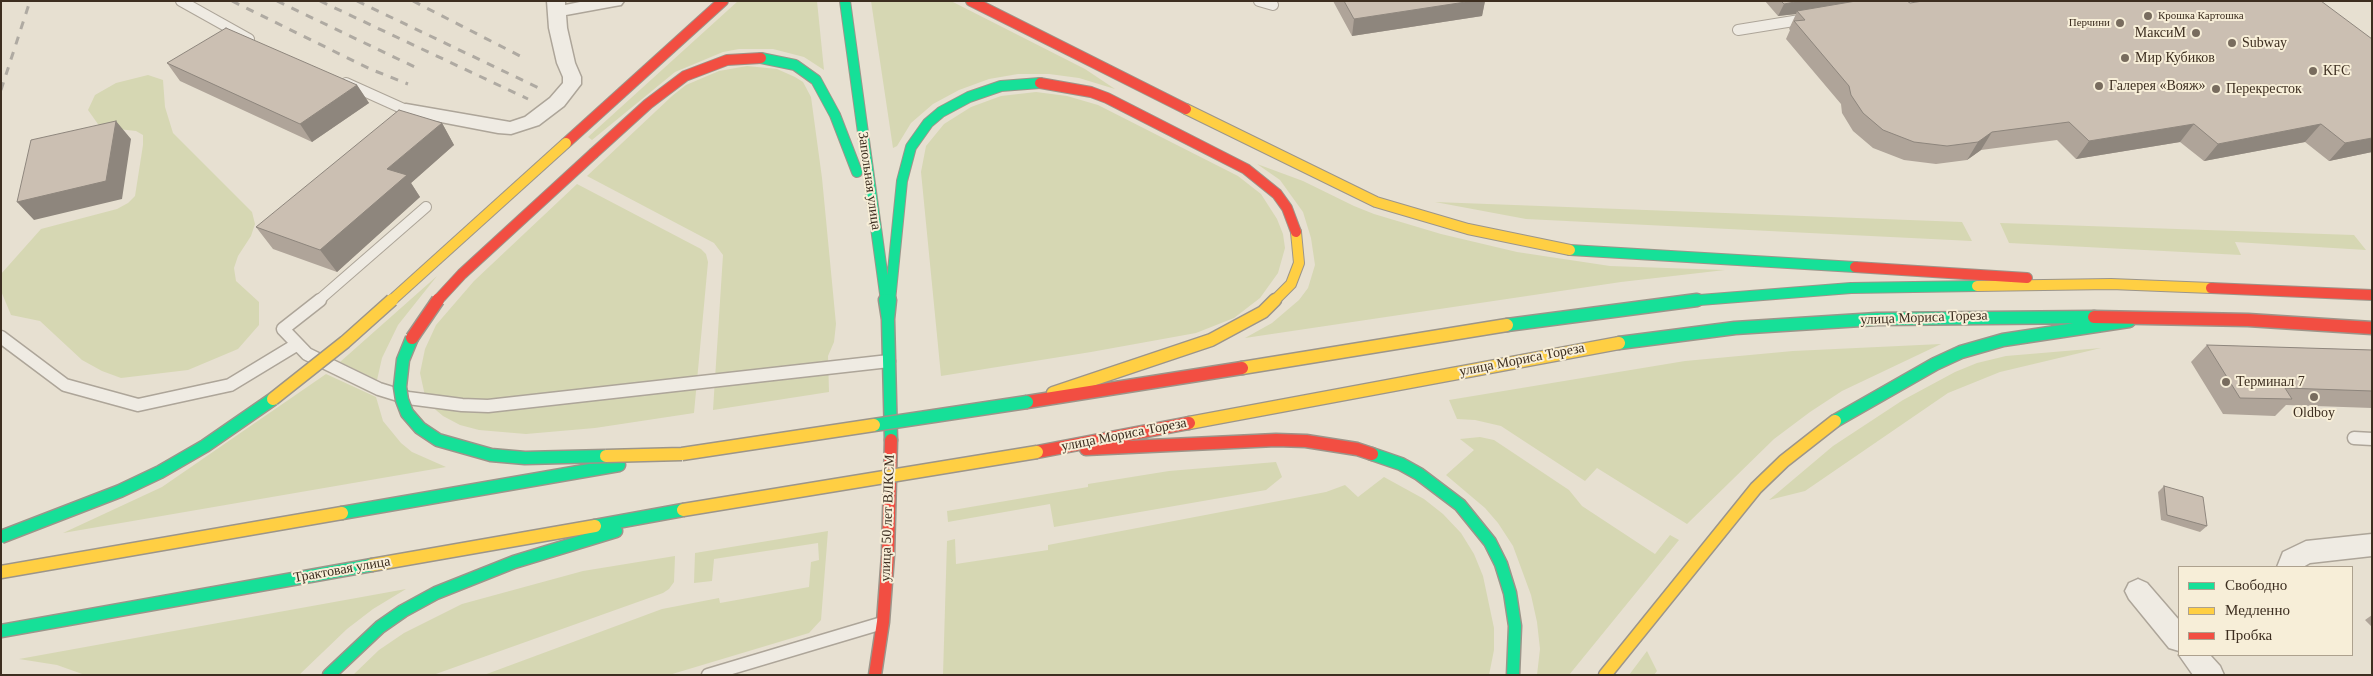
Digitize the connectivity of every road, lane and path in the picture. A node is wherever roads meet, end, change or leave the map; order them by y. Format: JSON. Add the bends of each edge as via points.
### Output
{"nodes":[{"id":1,"x":182,"y":1,"type":"edge"},
{"id":2,"x":615,"y":1,"type":"edge"},
{"id":3,"x":723,"y":1,"type":"edge"},
{"id":4,"x":845,"y":1,"type":"edge"},
{"id":5,"x":972,"y":1,"type":"edge"},
{"id":6,"x":1259,"y":1,"type":"edge"},
{"id":7,"x":1914,"y":1,"type":"edge"},
{"id":8,"x":1273,"y":5,"type":"dead end"},
{"id":9,"x":1885,"y":6,"type":"edge"},
{"id":10,"x":556,"y":7,"type":"edge"},
{"id":11,"x":1816,"y":17,"type":"edge"},
{"id":12,"x":1738,"y":30,"type":"dead end"},
{"id":13,"x":254,"y":42,"type":"edge"},
{"id":14,"x":334,"y":78,"type":"edge"},
{"id":15,"x":406,"y":110,"type":"joint"},
{"id":16,"x":426,"y":208,"type":"dead end"},
{"id":17,"x":873,"y":213,"type":"junction"},
{"id":18,"x":2111,"y":284,"type":"junction"},
{"id":19,"x":2372,"y":295,"type":"edge"},
{"id":20,"x":2156,"y":317,"type":"junction"},
{"id":21,"x":888,"y":319,"type":"junction"},
{"id":22,"x":2372,"y":328,"type":"edge"},
{"id":23,"x":1,"y":337,"type":"edge"},
{"id":24,"x":296,"y":345,"type":"junction"},
{"id":25,"x":889,"y":362,"type":"junction"},
{"id":26,"x":1070,"y":391,"type":"junction"},
{"id":27,"x":2354,"y":438,"type":"dead end"},
{"id":28,"x":2372,"y":439,"type":"edge"},
{"id":29,"x":1081,"y":446,"type":"junction"},
{"id":30,"x":682,"y":454,"type":"junction"},
{"id":31,"x":683,"y":510,"type":"junction"},
{"id":32,"x":1,"y":537,"type":"edge"},
{"id":33,"x":2372,"y":545,"type":"edge"},
{"id":34,"x":2290,"y":566,"type":"edge"},
{"id":35,"x":1,"y":572,"type":"edge"},
{"id":36,"x":2138,"y":591,"type":"dead end"},
{"id":37,"x":883,"y":622,"type":"junction"},
{"id":38,"x":1,"y":631,"type":"edge"},
{"id":39,"x":2178,"y":638,"type":"edge"},
{"id":40,"x":880,"y":644,"type":"junction"},
{"id":41,"x":2194,"y":656,"type":"edge"},
{"id":42,"x":329,"y":675,"type":"edge"},
{"id":43,"x":708,"y":675,"type":"edge"},
{"id":44,"x":875,"y":675,"type":"edge"},
{"id":45,"x":887,"y":675,"type":"edge"},
{"id":46,"x":1513,"y":675,"type":"edge"},
{"id":47,"x":1605,"y":675,"type":"edge"},
{"id":48,"x":2210,"y":675,"type":"edge"}],
"edges":[{"from":1,"to":13,"type":"lane"},
{"from":2,"to":10,"type":"street"},
{"from":3,"to":32,"type":"street","bridge":true,"via":[[352,336],[256,412],[205,446],[136,484]]},
{"from":4,"to":17,"type":"street","name":"Запольная улица"},
{"from":5,"to":18,"type":"street","via":[[1040,38],[1350,191],[1385,205],[1468,229],[1567,250],[1607,254],[1786,262]]},
{"from":6,"to":8,"type":"lane"},
{"from":7,"to":9,"type":"lane"},
{"from":10,"to":15,"type":"street","via":[[562,46],[572,77],[572,84],[558,102],[523,126],[511,128]]},
{"from":11,"to":12,"type":"lane"},
{"from":14,"to":15,"type":"lane"},
{"from":16,"to":24,"type":"lane","via":[[283,329]]},
{"from":17,"to":21,"type":"street","name":"Запольная улица"},
{"from":17,"to":30,"type":"street","bridge":true,"via":[[835,115],[820,86],[806,71],[782,61],[727,60],[696,71],[667,88],[462,274],[416,330],[403,360],[400,387],[407,413],[420,428],[438,440],[491,454],[525,458]]},
{"from":18,"to":19,"type":"street"},
{"from":18,"to":26,"type":"street","via":[[1860,288],[1680,301]]},
{"from":20,"to":22,"type":"street","name":"улица Мориса Тореза"},
{"from":20,"to":29,"type":"street","name":"улица Мориса Тореза","via":[[1886,319],[1734,328],[1663,336]]},
{"from":20,"to":47,"type":"street","via":[[2003,340],[1961,352],[1837,420],[1784,461],[1756,488]]},
{"from":21,"to":25,"type":"street","name":"Запольная улица"},
{"from":21,"to":26,"type":"street","via":[[905,166],[911,146],[928,123],[968,96],[1001,86],[1054,84],[1107,98],[1246,169],[1263,181],[1287,208],[1299,245],[1300,263],[1291,284],[1280,298],[1241,326]]},
{"from":23,"to":24,"type":"lane","via":[[65,386],[138,404],[230,385]]},
{"from":24,"to":25,"type":"lane","via":[[307,354],[379,389],[408,398],[462,406],[515,404]]},
{"from":25,"to":37,"type":"street","name":"улица 50 лет ВЛКСМ","via":[[889,514]]},
{"from":26,"to":30,"type":"street","bridge":true,"via":[[1027,402]]},
{"from":27,"to":28,"type":"lane"},
{"from":29,"to":31,"type":"street","name":"улица Мориса Тореза","bridge":true},
{"from":29,"to":46,"type":"street","via":[[1306,441],[1357,449],[1420,474],[1460,505],[1490,542],[1510,593],[1515,626]]},
{"from":30,"to":35,"type":"street","bridge":true},
{"from":31,"to":38,"type":"street","name":"Трактовая улица"},
{"from":31,"to":42,"type":"street","via":[[514,562],[436,593],[380,627]]},
{"from":33,"to":34,"type":"street","via":[[2306,552],[2292,560]]},
{"from":36,"to":39,"type":"street"},
{"from":37,"to":40,"type":"street","name":"улица 50 лет ВЛКСМ"},
{"from":37,"to":43,"type":"lane"},
{"from":40,"to":44,"type":"street","name":"улица 50 лет ВЛКСМ"},
{"from":40,"to":45,"type":"street"},
{"from":41,"to":48,"type":"street"}]}
